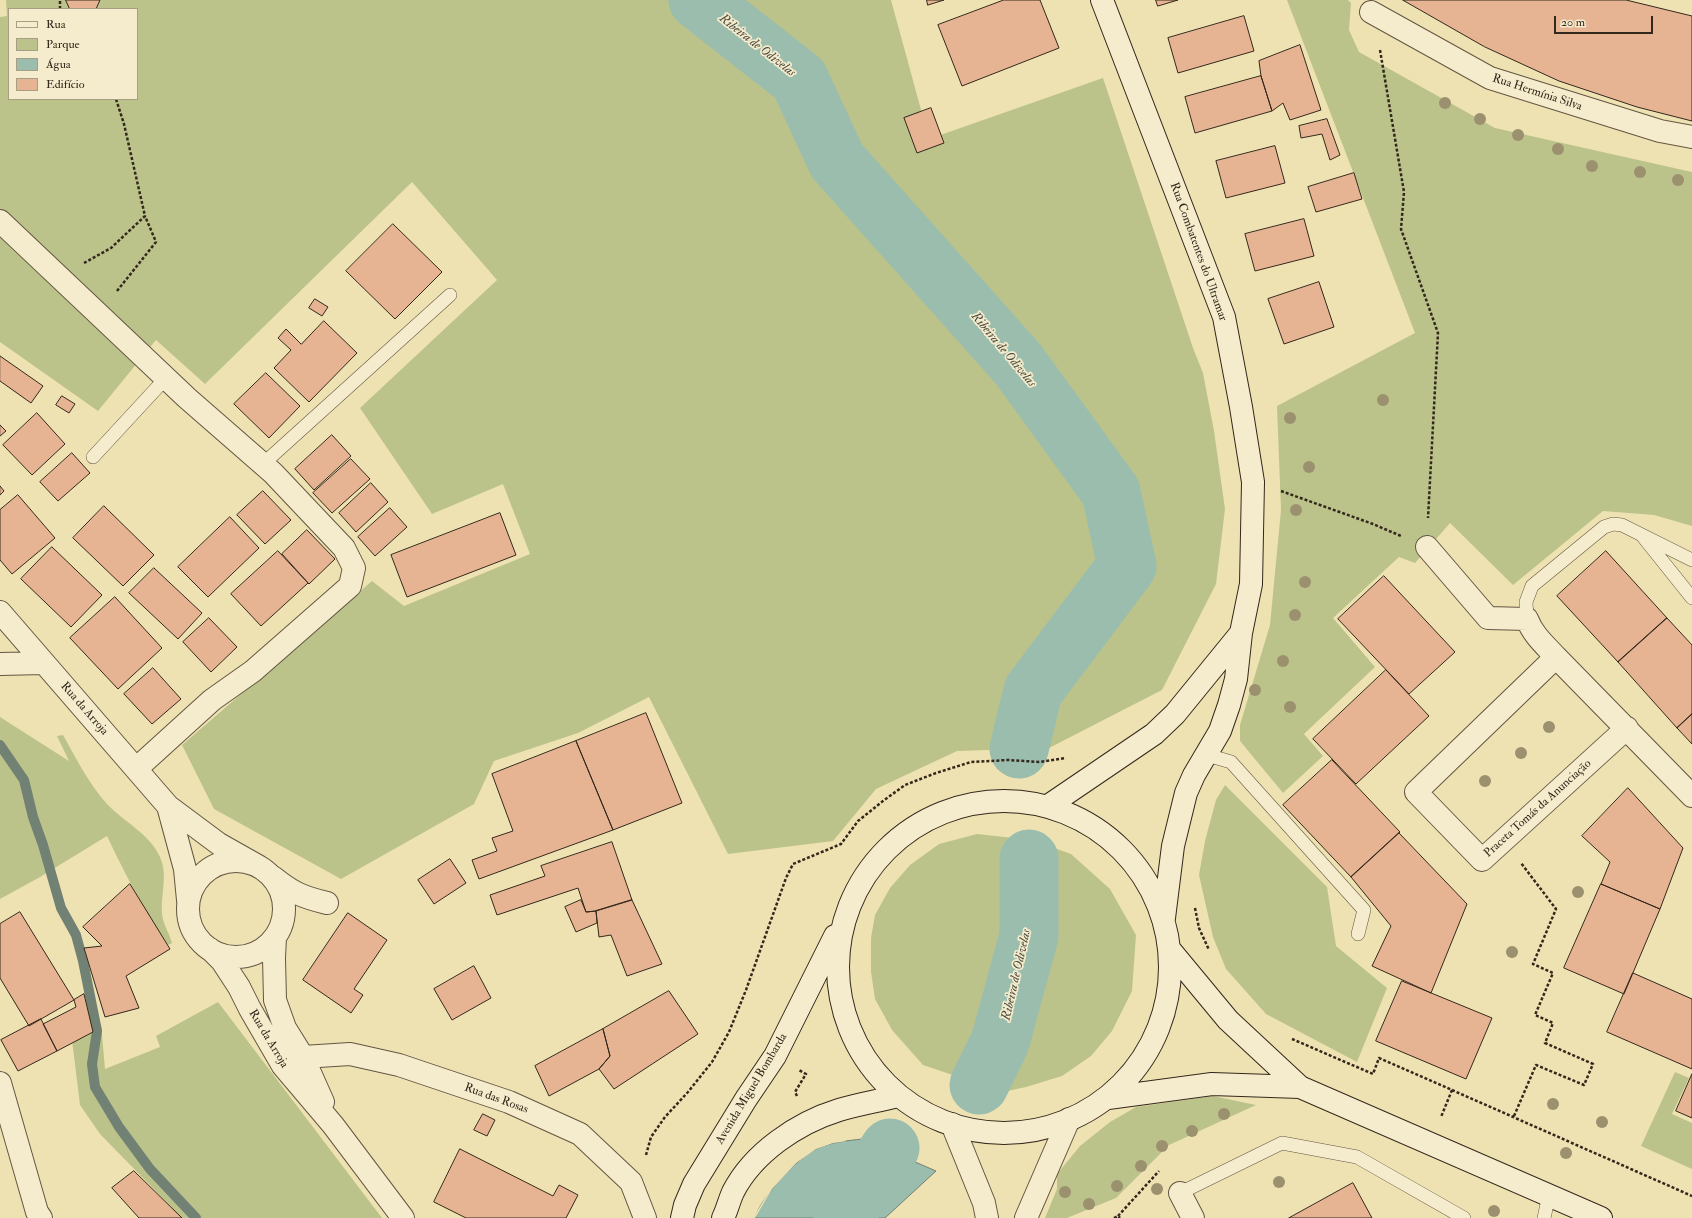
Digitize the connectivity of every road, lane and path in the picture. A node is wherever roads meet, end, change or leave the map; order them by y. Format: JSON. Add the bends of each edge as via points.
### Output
{"nodes":[{"id":1,"x":1102,"y":0,"type":"edge"},
{"id":2,"x":1371,"y":12,"type":"joint"},
{"id":3,"x":116,"y":100,"type":"edge"},
{"id":4,"x":1692,"y":137,"type":"edge"},
{"id":5,"x":145,"y":216,"type":"junction"},
{"id":6,"x":0,"y":221,"type":"edge"},
{"id":7,"x":59,"y":277,"type":"junction"},
{"id":8,"x":450,"y":295,"type":"dead end"},
{"id":9,"x":98,"y":312,"type":"junction"},
{"id":10,"x":166,"y":378,"type":"junction"},
{"id":11,"x":93,"y":457,"type":"dead end"},
{"id":12,"x":263,"y":464,"type":"junction"},
{"id":13,"x":1253,"y":482,"type":"junction"},
{"id":14,"x":1641,"y":535,"type":"junction"},
{"id":15,"x":1427,"y":548,"type":"junction"},
{"id":16,"x":1692,"y":560,"type":"edge"},
{"id":17,"x":1692,"y":598,"type":"edge"},
{"id":18,"x":0,"y":612,"type":"edge"},
{"id":19,"x":1527,"y":619,"type":"junction"},
{"id":20,"x":1241,"y":632,"type":"junction"},
{"id":21,"x":1556,"y":657,"type":"junction"},
{"id":22,"x":44,"y":663,"type":"junction"},
{"id":23,"x":0,"y":664,"type":"edge"},
{"id":24,"x":1627,"y":728,"type":"junction"},
{"id":25,"x":1207,"y":755,"type":"junction"},
{"id":26,"x":1071,"y":757,"type":"dead end"},
{"id":27,"x":136,"y":769,"type":"junction"},
{"id":28,"x":1692,"y":796,"type":"edge"},
{"id":29,"x":168,"y":806,"type":"junction"},
{"id":30,"x":1048,"y":806,"type":"junction"},
{"id":31,"x":1503,"y":840,"type":"junction"},
{"id":32,"x":265,"y":871,"type":"junction"},
{"id":33,"x":1194,"y":901,"type":"dead end"},
{"id":34,"x":188,"y":902,"type":"junction"},
{"id":35,"x":844,"y":917,"type":"junction"},
{"id":36,"x":1164,"y":918,"type":"junction"},
{"id":37,"x":279,"y":929,"type":"junction"},
{"id":38,"x":1358,"y":934,"type":"dead end"},
{"id":39,"x":210,"y":949,"type":"junction"},
{"id":40,"x":1170,"y":950,"type":"junction"},
{"id":41,"x":1210,"y":953,"type":"dead end"},
{"id":42,"x":1285,"y":1036,"type":"dead end"},
{"id":43,"x":303,"y":1057,"type":"junction"},
{"id":44,"x":796,"y":1068,"type":"dead end"},
{"id":45,"x":0,"y":1083,"type":"edge"},
{"id":46,"x":1300,"y":1087,"type":"junction"},
{"id":47,"x":1452,"y":1090,"type":"junction"},
{"id":48,"x":898,"y":1096,"type":"junction"},
{"id":49,"x":1108,"y":1098,"type":"junction"},
{"id":50,"x":799,"y":1099,"type":"dead end"},
{"id":51,"x":1514,"y":1116,"type":"junction"},
{"id":52,"x":1069,"y":1120,"type":"junction"},
{"id":53,"x":1438,"y":1122,"type":"dead end"},
{"id":54,"x":952,"y":1124,"type":"junction"},
{"id":55,"x":333,"y":1125,"type":"junction"},
{"id":56,"x":646,"y":1159,"type":"dead end"},
{"id":57,"x":1159,"y":1171,"type":"dead end"},
{"id":58,"x":1180,"y":1193,"type":"joint"},
{"id":59,"x":1549,"y":1195,"type":"junction"},
{"id":60,"x":1692,"y":1196,"type":"edge"},
{"id":61,"x":1119,"y":1217,"type":"edge"},
{"id":62,"x":41,"y":1218,"type":"edge"},
{"id":63,"x":403,"y":1218,"type":"edge"},
{"id":64,"x":645,"y":1218,"type":"edge"},
{"id":65,"x":682,"y":1218,"type":"edge"},
{"id":66,"x":723,"y":1218,"type":"edge"},
{"id":67,"x":987,"y":1218,"type":"edge"},
{"id":68,"x":1026,"y":1218,"type":"edge"},
{"id":69,"x":1114,"y":1218,"type":"edge"},
{"id":70,"x":1193,"y":1218,"type":"edge"},
{"id":71,"x":1464,"y":1218,"type":"edge"},
{"id":72,"x":1544,"y":1218,"type":"edge"},
{"id":73,"x":1601,"y":1218,"type":"edge"}],
"edges":[{"from":1,"to":13,"type":"street","name":"Rua Combatentes do Ultramar","via":[[1224,317]]},
{"from":2,"to":4,"type":"street","name":"Rua Hermínia Silva","via":[[1490,78],[1660,131]]},
{"from":2,"to":15,"type":"path","via":[[1404,192],[1400,229],[1438,333]]},
{"from":3,"to":5,"type":"path"},
{"from":5,"to":7,"type":"path","via":[[111,248]]},
{"from":5,"to":9,"type":"path","via":[[156,242]]},
{"from":6,"to":7,"type":"street"},
{"from":7,"to":9,"type":"street"},
{"from":8,"to":12,"type":"lane"},
{"from":9,"to":10,"type":"street"},
{"from":10,"to":11,"type":"lane"},
{"from":10,"to":12,"type":"street"},
{"from":12,"to":27,"type":"street","via":[[344,548],[354,568],[350,586],[253,671],[212,700]]},
{"from":13,"to":15,"type":"path","via":[[1373,524]]},
{"from":13,"to":20,"type":"street","name":"Rua Combatentes do Ultramar","via":[[1251,584]]},
{"from":14,"to":16,"type":"lane"},
{"from":14,"to":17,"type":"lane"},
{"from":14,"to":19,"type":"lane","via":[[1622,525],[1612,524],[1604,527],[1532,586],[1526,602]]},
{"from":15,"to":19,"type":"street","via":[[1488,618]]},
{"from":18,"to":22,"type":"street","name":"Rua da Arroja"},
{"from":19,"to":21,"type":"street","via":[[1530,628]]},
{"from":20,"to":25,"type":"street","name":"Rua Combatentes do Ultramar","via":[[1236,679],[1229,705],[1220,731]]},
{"from":20,"to":30,"type":"street","name":"Rua Combatentes do Ultramar","via":[[1175,714],[1154,734]]},
{"from":21,"to":24,"type":"street"},
{"from":21,"to":31,"type":"street","name":"Praceta Tomás da Anunciação","via":[[1416,792],[1482,860]]},
{"from":22,"to":23,"type":"street"},
{"from":22,"to":27,"type":"street","name":"Rua da Arroja"},
{"from":24,"to":28,"type":"street"},
{"from":24,"to":31,"type":"street","name":"Praceta Tomás da Anunciação"},
{"from":25,"to":36,"type":"street","name":"Rua Combatentes do Ultramar","via":[[1186,793],[1173,846]]},
{"from":25,"to":38,"type":"lane","via":[[1231,762],[1364,910]]},
{"from":26,"to":56,"type":"path","via":[[1040,762],[971,762],[936,773],[905,785],[883,801],[858,821],[841,844],[793,864],[729,1032],[712,1062],[651,1137]]},
{"from":27,"to":29,"type":"street","name":"Rua da Arroja"},
{"from":29,"to":32,"type":"street","name":"Rua da Arroja","via":[[219,844]]},
{"from":29,"to":34,"type":"street","name":"Rua da Arroja","via":[[185,869]]},
{"from":30,"to":35,"type":"street","name":"Avenida Miguel Bombarda","via":[[997,800],[947,810],[902,834],[866,871]]},
{"from":30,"to":36,"type":"street","name":"Avenida Miguel Bombarda","via":[[1098,830],[1139,869]]},
{"from":31,"to":51,"type":"path","via":[[1556,909],[1533,964],[1553,973],[1535,1015],[1553,1024],[1545,1043],[1593,1064],[1584,1085],[1536,1065]]},
{"from":32,"to":34,"type":"street","via":[[242,861],[226,862],[211,868],[200,877],[192,889]]},
{"from":32,"to":37,"type":"street","via":[[280,890],[284,906]]},
{"from":32,"to":37,"type":"street","name":"Rua da Arroja","via":[[304,897],[326,903],[294,914]]},
{"from":33,"to":41,"type":"path","via":[[1199,928]]},
{"from":34,"to":39,"type":"street","via":[[188,916],[193,930],[200,941]]},
{"from":35,"to":48,"type":"street","via":[[836,966],[843,1015],[864,1059]]},
{"from":35,"to":65,"type":"street","name":"Avenida Miguel Bombarda","via":[[775,1056],[694,1184]]},
{"from":36,"to":40,"type":"street"},
{"from":37,"to":39,"type":"street","via":[[264,948],[249,956],[222,955]]},
{"from":37,"to":43,"type":"street","name":"Rua da Arroja","via":[[274,958],[275,1000],[285,1028]]},
{"from":39,"to":55,"type":"street","name":"Rua da Arroja","via":[[222,961],[239,987],[283,1066]]},
{"from":40,"to":46,"type":"street","via":[[1228,1020]]},
{"from":40,"to":49,"type":"street","via":[[1167,1006],[1146,1057]]},
{"from":42,"to":47,"type":"path","via":[[1373,1074],[1379,1058]]},
{"from":43,"to":55,"type":"street","name":"Rua da Arroja"},
{"from":43,"to":64,"type":"street","name":"Rua das Rosas","via":[[350,1054],[399,1065],[509,1102],[580,1134],[631,1182]]},
{"from":44,"to":50,"type":"path","via":[[806,1074],[795,1092]]},
{"from":45,"to":62,"type":"street","via":[[37,1212]]},
{"from":46,"to":49,"type":"street","via":[[1212,1084]]},
{"from":46,"to":59,"type":"street"},
{"from":47,"to":51,"type":"path"},
{"from":47,"to":53,"type":"path"},
{"from":48,"to":54,"type":"street","via":[[926,1114]]},
{"from":48,"to":66,"type":"street","via":[[839,1110],[792,1131],[747,1170],[733,1192]]},
{"from":49,"to":52,"type":"street","via":[[1084,1114]]},
{"from":51,"to":60,"type":"path"},
{"from":52,"to":54,"type":"street","via":[[1032,1132],[1000,1134]]},
{"from":52,"to":68,"type":"street"},
{"from":54,"to":67,"type":"street","via":[[984,1203]]},
{"from":55,"to":63,"type":"street","name":"Rua da Arroja"},
{"from":57,"to":61,"type":"path"},
{"from":58,"to":70,"type":"street"},
{"from":58,"to":71,"type":"lane","via":[[1282,1143],[1357,1156]]},
{"from":59,"to":72,"type":"lane"},
{"from":59,"to":73,"type":"street"},
{"from":61,"to":69,"type":"path"}]}
